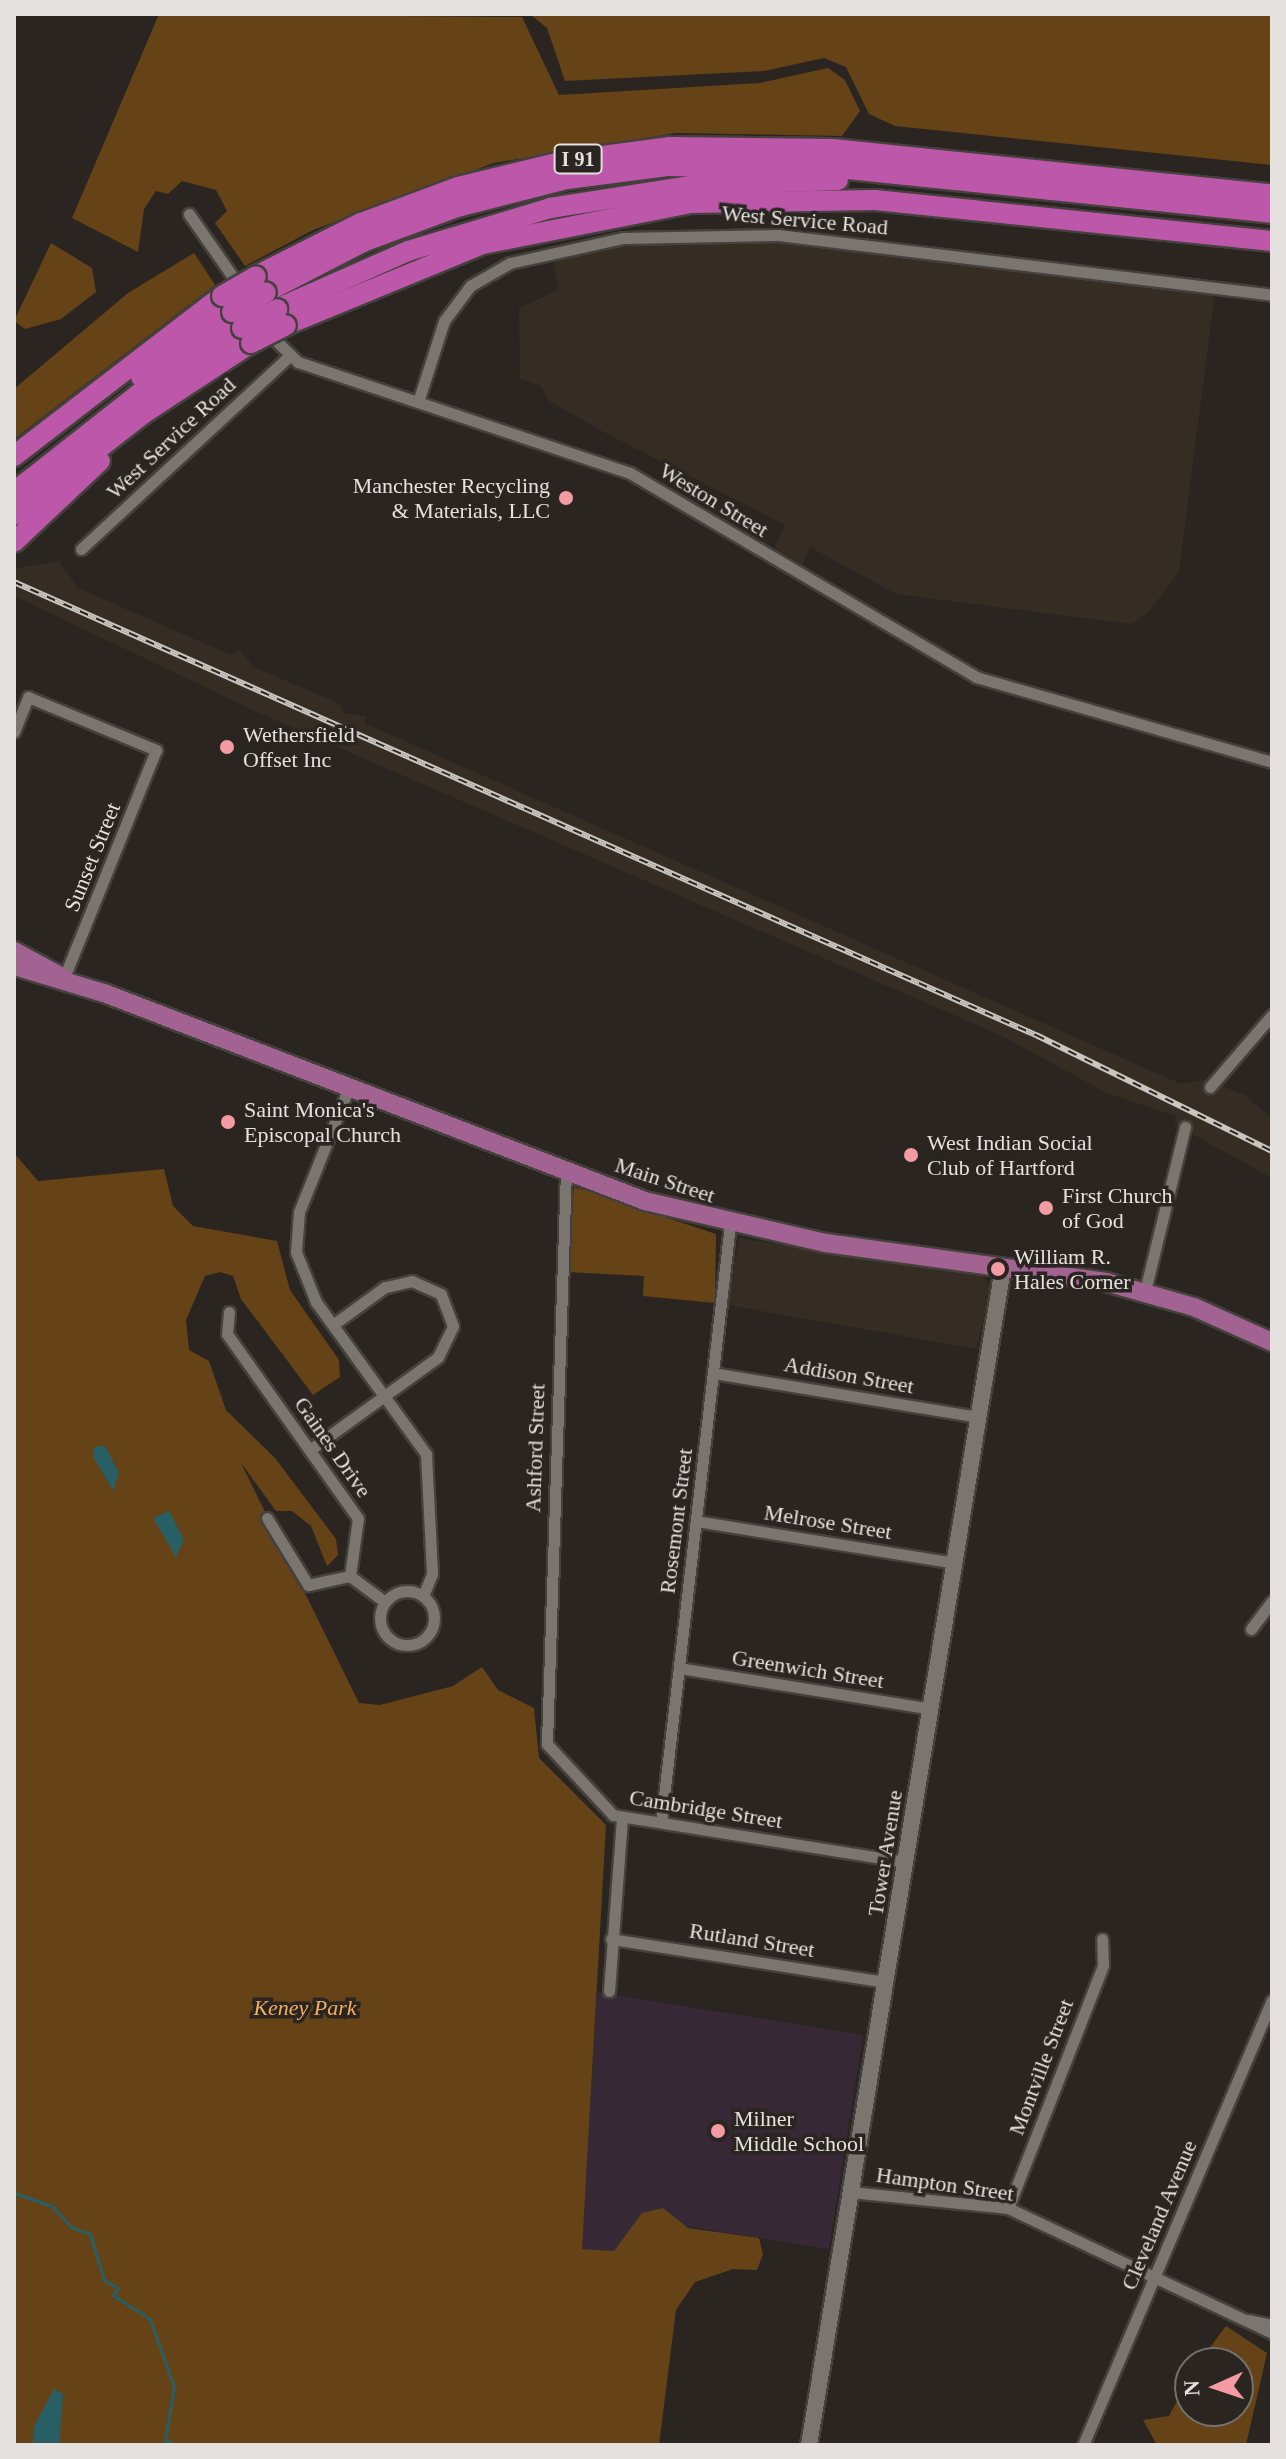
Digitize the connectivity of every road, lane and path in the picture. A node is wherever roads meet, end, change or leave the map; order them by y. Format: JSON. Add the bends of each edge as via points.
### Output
{"nodes":[{"id":1,"x":1272,"y":194,"type":"edge"},
{"id":2,"x":1272,"y":213,"type":"edge"},
{"id":3,"x":189,"y":214,"type":"dead end"},
{"id":4,"x":1272,"y":222,"type":"edge"},
{"id":5,"x":1272,"y":241,"type":"edge"},
{"id":6,"x":1272,"y":295,"type":"edge"},
{"id":7,"x":271,"y":300,"type":"junction"},
{"id":8,"x":237,"y":320,"type":"junction"},
{"id":9,"x":288,"y":357,"type":"junction"},
{"id":10,"x":418,"y":402,"type":"junction"},
{"id":11,"x":143,"y":414,"type":"junction"},
{"id":12,"x":14,"y":456,"type":"edge"},
{"id":13,"x":14,"y":480,"type":"edge"},
{"id":14,"x":14,"y":492,"type":"edge"},
{"id":15,"x":14,"y":515,"type":"edge"},
{"id":16,"x":14,"y":542,"type":"edge"},
{"id":17,"x":81,"y":549,"type":"dead end"},
{"id":18,"x":14,"y":732,"type":"edge"},
{"id":19,"x":1272,"y":762,"type":"edge"},
{"id":20,"x":14,"y":951,"type":"edge"},
{"id":21,"x":14,"y":966,"type":"edge"},
{"id":22,"x":64,"y":978,"type":"junction"},
{"id":23,"x":1272,"y":1015,"type":"edge"},
{"id":24,"x":349,"y":1087,"type":"junction"},
{"id":25,"x":1210,"y":1087,"type":"dead end"},
{"id":26,"x":1185,"y":1127,"type":"dead end"},
{"id":27,"x":566,"y":1170,"type":"junction"},
{"id":28,"x":730,"y":1225,"type":"junction"},
{"id":29,"x":1003,"y":1268,"type":"junction"},
{"id":30,"x":1145,"y":1291,"type":"junction"},
{"id":31,"x":229,"y":1312,"type":"dead end"},
{"id":32,"x":334,"y":1324,"type":"junction"},
{"id":33,"x":1272,"y":1342,"type":"edge"},
{"id":34,"x":713,"y":1373,"type":"junction"},
{"id":35,"x":385,"y":1394,"type":"junction"},
{"id":36,"x":978,"y":1417,"type":"junction"},
{"id":37,"x":311,"y":1449,"type":"junction"},
{"id":38,"x":267,"y":1518,"type":"dead end"},
{"id":39,"x":696,"y":1521,"type":"junction"},
{"id":40,"x":954,"y":1563,"type":"junction"},
{"id":41,"x":350,"y":1576,"type":"junction"},
{"id":42,"x":423,"y":1596,"type":"junction"},
{"id":43,"x":1272,"y":1601,"type":"edge"},
{"id":44,"x":385,"y":1602,"type":"junction"},
{"id":45,"x":1251,"y":1629,"type":"dead end"},
{"id":46,"x":679,"y":1668,"type":"junction"},
{"id":47,"x":931,"y":1709,"type":"junction"},
{"id":48,"x":546,"y":1727,"type":"joint"},
{"id":49,"x":622,"y":1817,"type":"junction"},
{"id":50,"x":661,"y":1822,"type":"junction"},
{"id":51,"x":906,"y":1862,"type":"junction"},
{"id":52,"x":611,"y":1939,"type":"junction"},
{"id":53,"x":1102,"y":1939,"type":"dead end"},
{"id":54,"x":886,"y":1982,"type":"junction"},
{"id":55,"x":609,"y":1991,"type":"dead end"},
{"id":56,"x":1272,"y":2000,"type":"edge"},
{"id":57,"x":851,"y":2192,"type":"junction"},
{"id":58,"x":1008,"y":2208,"type":"junction"},
{"id":59,"x":1155,"y":2276,"type":"junction"},
{"id":60,"x":1248,"y":2320,"type":"junction"},
{"id":61,"x":1272,"y":2325,"type":"edge"},
{"id":62,"x":1272,"y":2333,"type":"edge"},
{"id":63,"x":809,"y":2445,"type":"edge"},
{"id":64,"x":1083,"y":2445,"type":"edge"}],
"edges":[{"from":1,"to":7,"type":"highway","number":"I 91","via":[[823,148],[653,148],[548,164],[444,191]]},
{"from":2,"to":7,"type":"highway","via":[[838,168],[667,166],[469,204],[381,234]]},
{"from":3,"to":9,"type":"street"},
{"from":4,"to":7,"type":"highway","via":[[875,182],[697,185],[585,200],[483,226]]},
{"from":5,"to":7,"type":"highway","number":"I 91","via":[[875,200],[691,203],[483,244]]},
{"from":6,"to":10,"type":"street","name":"West Service Road","via":[[778,235],[623,238],[510,263],[470,286],[444,321]]},
{"from":7,"to":8,"type":"highway","bridge":true},
{"from":7,"to":8,"type":"highway","number":"I 91","bridge":true},
{"from":8,"to":11,"type":"highway","number":"I 91"},
{"from":8,"to":12,"type":"highway","number":"I 91"},
{"from":8,"to":13,"type":"highway"},
{"from":8,"to":14,"type":"highway"},
{"from":9,"to":10,"type":"street","name":"Weston Street"},
{"from":9,"to":17,"type":"street","name":"West Service Road"},
{"from":10,"to":19,"type":"street","name":"Weston Street","via":[[630,473],[976,677]]},
{"from":11,"to":15,"type":"highway","number":"I 91"},
{"from":11,"to":16,"type":"highway"},
{"from":18,"to":22,"type":"street","name":"Sunset Street","via":[[28,697],[156,750]]},
{"from":20,"to":22,"type":"main road"},
{"from":21,"to":22,"type":"main road"},
{"from":22,"to":24,"type":"main road","name":"Main Street"},
{"from":23,"to":25,"type":"street"},
{"from":24,"to":27,"type":"main road","name":"Main Street"},
{"from":24,"to":32,"type":"street","via":[[297,1231],[300,1275]]},
{"from":26,"to":30,"type":"street"},
{"from":27,"to":28,"type":"main road","name":"Main Street"},
{"from":27,"to":48,"type":"street","name":"Ashford Street"},
{"from":28,"to":29,"type":"main road","name":"Main Street"},
{"from":28,"to":34,"type":"street","name":"Rosemont Street"},
{"from":29,"to":30,"type":"main road","name":"Main Street"},
{"from":29,"to":36,"type":"main road","name":"Tower Avenue"},
{"from":30,"to":33,"type":"main road","name":"Main Street"},
{"from":31,"to":37,"type":"street","name":"Gaines Drive","via":[[227,1334]]},
{"from":32,"to":35,"type":"street"},
{"from":32,"to":35,"type":"street","via":[[395,1283],[422,1282],[441,1294],[453,1317],[449,1343]]},
{"from":34,"to":36,"type":"street","name":"Addison Street"},
{"from":34,"to":39,"type":"street","name":"Rosemont Street"},
{"from":35,"to":37,"type":"street"},
{"from":35,"to":42,"type":"street","via":[[430,1469],[432,1574]]},
{"from":36,"to":40,"type":"main road","name":"Tower Avenue"},
{"from":37,"to":41,"type":"street","name":"Gaines Drive","via":[[358,1518]]},
{"from":38,"to":41,"type":"street","via":[[308,1585]]},
{"from":39,"to":40,"type":"street","name":"Melrose Street"},
{"from":39,"to":46,"type":"street","name":"Rosemont Street"},
{"from":40,"to":47,"type":"main road","name":"Tower Avenue"},
{"from":41,"to":44,"type":"street"},
{"from":42,"to":44,"type":"street","via":[[401,1591]]},
{"from":42,"to":44,"type":"street","via":[[434,1611],[432,1630],[410,1646],[385,1634]]},
{"from":43,"to":45,"type":"street"},
{"from":46,"to":47,"type":"street","name":"Greenwich Street"},
{"from":46,"to":50,"type":"street","name":"Rosemont Street"},
{"from":47,"to":51,"type":"main road","name":"Tower Avenue"},
{"from":48,"to":49,"type":"street","name":"Cambridge Street","via":[[557,1761]]},
{"from":49,"to":50,"type":"street","name":"Cambridge Street"},
{"from":49,"to":52,"type":"street"},
{"from":50,"to":51,"type":"street","name":"Cambridge Street"},
{"from":51,"to":54,"type":"main road","name":"Tower Avenue"},
{"from":52,"to":54,"type":"street","name":"Rutland Street"},
{"from":52,"to":55,"type":"street"},
{"from":53,"to":58,"type":"street","name":"Montville Street","via":[[1103,1965]]},
{"from":54,"to":57,"type":"main road","name":"Tower Avenue"},
{"from":56,"to":59,"type":"street","name":"Cleveland Avenue"},
{"from":57,"to":58,"type":"street","name":"Hampton Street"},
{"from":57,"to":63,"type":"main road","name":"Tower Avenue"},
{"from":58,"to":59,"type":"street","name":"Hampton Street"},
{"from":59,"to":60,"type":"street","name":"Hampton Street"},
{"from":59,"to":64,"type":"street","name":"Cleveland Avenue"},
{"from":60,"to":61,"type":"street","name":"Hampton Street"},
{"from":60,"to":62,"type":"street","name":"Hampton Street"}]}
